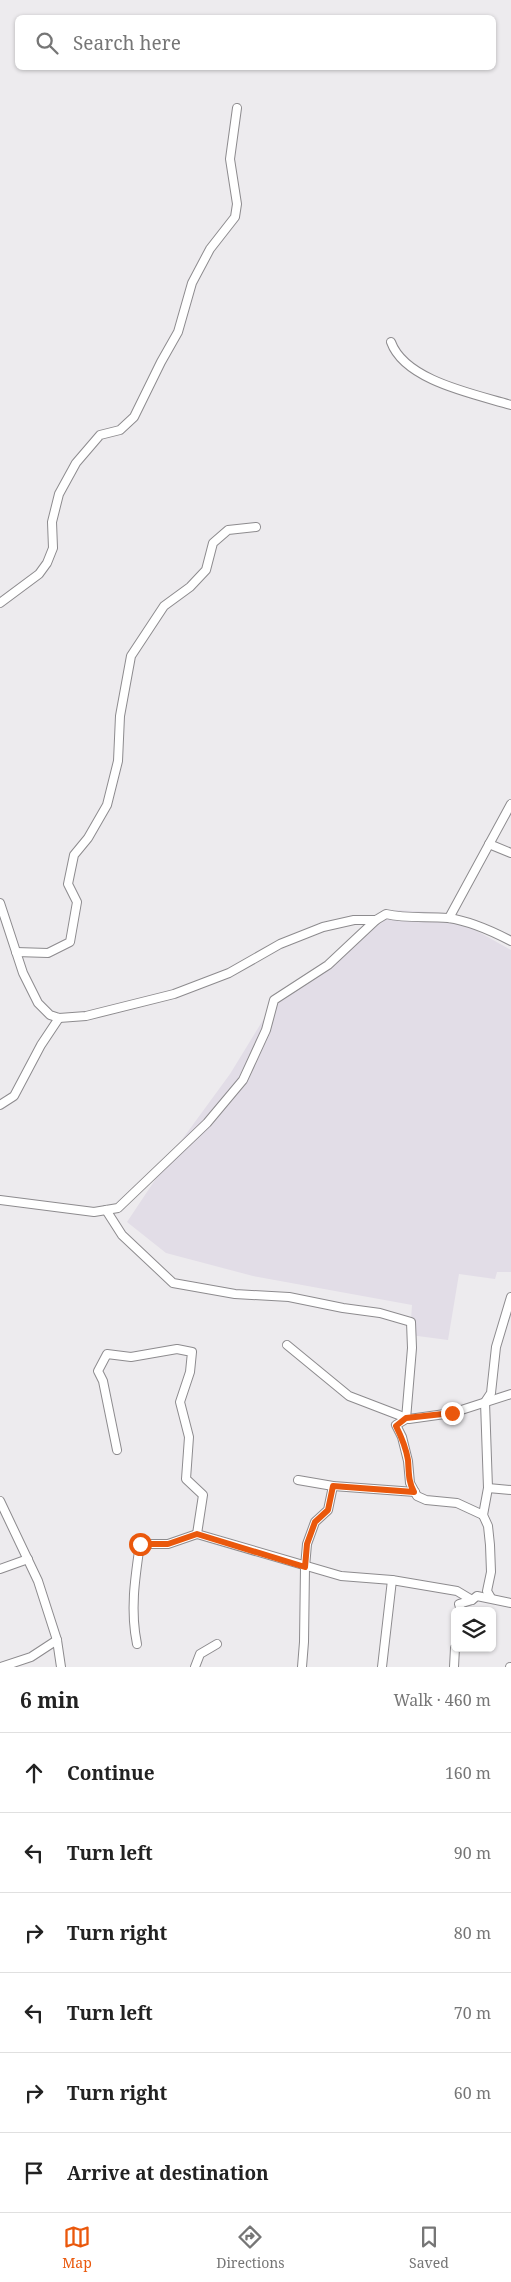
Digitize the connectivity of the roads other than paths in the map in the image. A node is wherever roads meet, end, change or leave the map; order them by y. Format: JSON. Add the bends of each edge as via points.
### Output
{"nodes":[{"id":1,"x":237,"y":108,"type":"dead end"},
{"id":2,"x":391,"y":342,"type":"dead end"},
{"id":3,"x":511,"y":405,"type":"edge"},
{"id":4,"x":256,"y":527,"type":"dead end"},
{"id":5,"x":0,"y":603,"type":"edge"},
{"id":6,"x":511,"y":804,"type":"edge"},
{"id":7,"x":489,"y":844,"type":"junction"},
{"id":8,"x":511,"y":853,"type":"edge"},
{"id":9,"x":0,"y":903,"type":"edge"},
{"id":10,"x":449,"y":918,"type":"junction"},
{"id":11,"x":376,"y":920,"type":"junction"},
{"id":12,"x":511,"y":941,"type":"edge"},
{"id":13,"x":16,"y":952,"type":"junction"},
{"id":14,"x":59,"y":1018,"type":"junction"},
{"id":15,"x":0,"y":1105,"type":"edge"},
{"id":16,"x":0,"y":1200,"type":"edge"},
{"id":17,"x":106,"y":1210,"type":"junction"},
{"id":18,"x":511,"y":1296,"type":"edge"},
{"id":19,"x":287,"y":1345,"type":"dead end"},
{"id":20,"x":511,"y":1394,"type":"edge"},
{"id":21,"x":486,"y":1402,"type":"junction"},
{"id":22,"x":406,"y":1418,"type":"junction"},
{"id":23,"x":117,"y":1450,"type":"dead end"},
{"id":24,"x":298,"y":1480,"type":"dead end"},
{"id":25,"x":333,"y":1486,"type":"junction"},
{"id":26,"x":488,"y":1488,"type":"junction"},
{"id":27,"x":511,"y":1490,"type":"edge"},
{"id":28,"x":414,"y":1492,"type":"junction"},
{"id":29,"x":0,"y":1501,"type":"edge"},
{"id":30,"x":483,"y":1515,"type":"junction"},
{"id":31,"x":197,"y":1534,"type":"junction"},
{"id":32,"x":28,"y":1559,"type":"junction"},
{"id":33,"x":305,"y":1567,"type":"junction"},
{"id":34,"x":0,"y":1569,"type":"edge"},
{"id":35,"x":392,"y":1580,"type":"junction"},
{"id":36,"x":491,"y":1598,"type":"junction"},
{"id":37,"x":472,"y":1600,"type":"junction"},
{"id":38,"x":511,"y":1603,"type":"edge"},
{"id":39,"x":460,"y":1607,"type":"edge"},
{"id":40,"x":57,"y":1640,"type":"junction"},
{"id":41,"x":137,"y":1644,"type":"dead end"},
{"id":42,"x":217,"y":1644,"type":"dead end"},
{"id":43,"x":455,"y":1652,"type":"edge"},
{"id":44,"x":1,"y":1667,"type":"edge"},
{"id":45,"x":61,"y":1667,"type":"edge"},
{"id":46,"x":195,"y":1667,"type":"edge"},
{"id":47,"x":302,"y":1667,"type":"edge"},
{"id":48,"x":382,"y":1667,"type":"edge"},
{"id":49,"x":454,"y":1667,"type":"edge"}],
"edges":[{"from":1,"to":5,"type":"street","via":[[230,159],[236,217],[210,249],[192,283],[178,332],[134,417],[120,430],[100,435],[67,479],[59,494],[52,522],[53,548],[47,563],[39,574]]},
{"from":2,"to":3,"type":"street","via":[[396,355],[434,382]]},
{"from":4,"to":13,"type":"street","via":[[228,530],[213,543],[206,570],[164,606],[132,656],[120,716],[118,761],[107,805],[74,855],[68,884],[77,902],[70,942],[48,954]]},
{"from":6,"to":7,"type":"street"},
{"from":7,"to":8,"type":"street"},
{"from":7,"to":10,"type":"street"},
{"from":9,"to":13,"type":"street"},
{"from":10,"to":11,"type":"street","via":[[401,918],[386,914]]},
{"from":10,"to":12,"type":"street","via":[[476,925]]},
{"from":11,"to":14,"type":"street","via":[[354,920],[323,927],[280,944],[229,973],[174,994],[86,1016]]},
{"from":11,"to":17,"type":"street","via":[[328,965],[274,1000],[266,1030],[243,1080],[207,1123],[131,1197],[118,1208]]},
{"from":13,"to":14,"type":"street","via":[[38,1003],[50,1015]]},
{"from":14,"to":15,"type":"street","via":[[14,1096]]},
{"from":16,"to":17,"type":"street","via":[[94,1212]]},
{"from":17,"to":22,"type":"street","via":[[122,1235],[173,1282],[235,1294],[289,1297],[380,1313],[411,1322]]},
{"from":18,"to":21,"type":"street","via":[[496,1346],[491,1393]]},
{"from":19,"to":22,"type":"street","via":[[350,1396]]},
{"from":20,"to":21,"type":"street"},
{"from":21,"to":22,"type":"street","via":[[452,1413]]},
{"from":21,"to":26,"type":"street"},
{"from":22,"to":28,"type":"street","via":[[396,1426],[402,1437]]},
{"from":23,"to":31,"type":"street","via":[[98,1371],[107,1354],[131,1357],[177,1349],[192,1352],[190,1372],[180,1402],[189,1437],[186,1479],[202,1495]]},
{"from":24,"to":25,"type":"street"},
{"from":25,"to":28,"type":"street"},
{"from":25,"to":33,"type":"street","via":[[328,1510],[315,1522],[307,1544]]},
{"from":26,"to":27,"type":"street"},
{"from":26,"to":30,"type":"street"},
{"from":28,"to":30,"type":"street","via":[[426,1500],[457,1503]]},
{"from":29,"to":32,"type":"street"},
{"from":30,"to":36,"type":"street","via":[[490,1546],[491,1572],[487,1591]]},
{"from":31,"to":33,"type":"street"},
{"from":31,"to":41,"type":"street","via":[[168,1544],[140,1544],[132,1601]]},
{"from":32,"to":34,"type":"street"},
{"from":32,"to":40,"type":"street"},
{"from":33,"to":35,"type":"street","via":[[341,1576]]},
{"from":33,"to":47,"type":"street"},
{"from":35,"to":37,"type":"street","via":[[449,1589]]},
{"from":35,"to":48,"type":"street"},
{"from":36,"to":37,"type":"street","via":[[477,1596]]},
{"from":36,"to":38,"type":"street"},
{"from":37,"to":39,"type":"street","via":[[459,1604]]},
{"from":40,"to":44,"type":"street","via":[[30,1657]]},
{"from":40,"to":45,"type":"street"},
{"from":42,"to":46,"type":"street","via":[[200,1654]]},
{"from":43,"to":49,"type":"street"}]}
